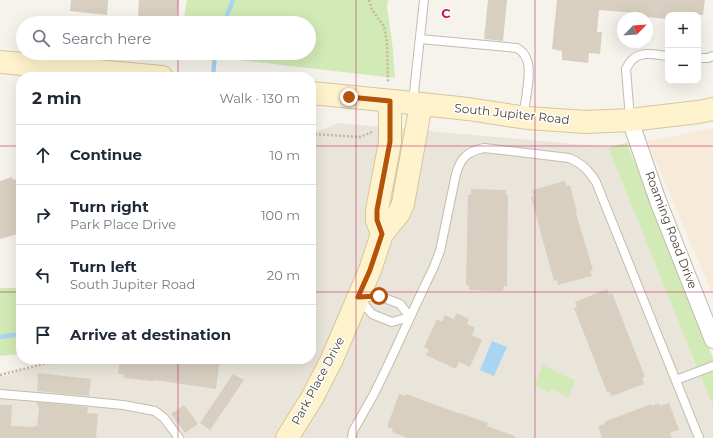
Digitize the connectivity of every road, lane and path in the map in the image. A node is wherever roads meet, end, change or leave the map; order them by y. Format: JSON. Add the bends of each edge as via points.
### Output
{"nodes":[{"id":1,"x":369,"y":0,"type":"edge"},
{"id":2,"x":424,"y":0,"type":"edge"},
{"id":3,"x":420,"y":39,"type":"junction"},
{"id":4,"x":665,"y":56,"type":"edge"},
{"id":5,"x":713,"y":56,"type":"edge"},
{"id":6,"x":701,"y":58,"type":"edge"},
{"id":7,"x":0,"y":62,"type":"edge"},
{"id":8,"x":113,"y":72,"type":"edge"},
{"id":9,"x":389,"y":92,"type":"junction"},
{"id":10,"x":316,"y":93,"type":"edge"},
{"id":11,"x":417,"y":104,"type":"junction"},
{"id":12,"x":713,"y":109,"type":"edge"},
{"id":13,"x":523,"y":118,"type":"junction"},
{"id":14,"x":630,"y":120,"type":"junction"},
{"id":15,"x":376,"y":130,"type":"dead end"},
{"id":16,"x":316,"y":134,"type":"edge"},
{"id":17,"x":382,"y":234,"type":"junction"},
{"id":18,"x":358,"y":297,"type":"junction"},
{"id":19,"x":410,"y":318,"type":"junction"},
{"id":20,"x":711,"y":331,"type":"edge"},
{"id":21,"x":43,"y":364,"type":"edge"},
{"id":22,"x":713,"y":366,"type":"edge"},
{"id":23,"x":0,"y":375,"type":"edge"},
{"id":24,"x":676,"y":380,"type":"junction"},
{"id":25,"x":0,"y":394,"type":"edge"},
{"id":26,"x":179,"y":438,"type":"edge"},
{"id":27,"x":287,"y":438,"type":"edge"},
{"id":28,"x":352,"y":438,"type":"edge"},
{"id":29,"x":699,"y":438,"type":"edge"}],
"edges":[{"from":1,"to":9,"type":"path","via":[[372,10],[384,26],[388,42]]},
{"from":2,"to":3,"type":"lane"},
{"from":3,"to":11,"type":"lane"},
{"from":3,"to":13,"type":"lane","via":[[517,48],[523,52],[528,60],[529,71]]},
{"from":4,"to":14,"type":"lane","via":[[643,53],[629,62],[626,69]]},
{"from":5,"to":6,"type":"lane"},
{"from":7,"to":8,"type":"street"},
{"from":9,"to":10,"type":"street","name":"South Jupiter Road"},
{"from":9,"to":11,"type":"street","name":"South Jupiter Road"},
{"from":9,"to":17,"type":"street","via":[[390,142],[377,210],[377,220]]},
{"from":11,"to":13,"type":"street","name":"South Jupiter Road"},
{"from":11,"to":17,"type":"street","name":"Park Place Drive","via":[[402,204],[399,214]]},
{"from":12,"to":14,"type":"street","name":"South Jupiter Road"},
{"from":13,"to":14,"type":"street","name":"South Jupiter Road","via":[[586,122]]},
{"from":14,"to":20,"type":"street","name":"Roaming Road Drive","via":[[658,201]]},
{"from":15,"to":16,"type":"path","via":[[360,137]]},
{"from":17,"to":18,"type":"street","name":"Park Place Drive"},
{"from":18,"to":19,"type":"lane","via":[[379,296],[400,304]]},
{"from":18,"to":19,"type":"lane","via":[[372,314],[392,322]]},
{"from":18,"to":27,"type":"street","name":"Park Place Drive","via":[[332,359]]},
{"from":19,"to":24,"type":"lane","via":[[440,250],[456,174],[465,156],[474,150],[484,148],[569,158],[580,163],[596,182]]},
{"from":19,"to":28,"type":"lane","via":[[374,394],[353,431]]},
{"from":21,"to":23,"type":"path"},
{"from":22,"to":24,"type":"lane"},
{"from":24,"to":29,"type":"lane"},
{"from":25,"to":26,"type":"lane","via":[[69,399],[155,411],[164,418]]}]}
